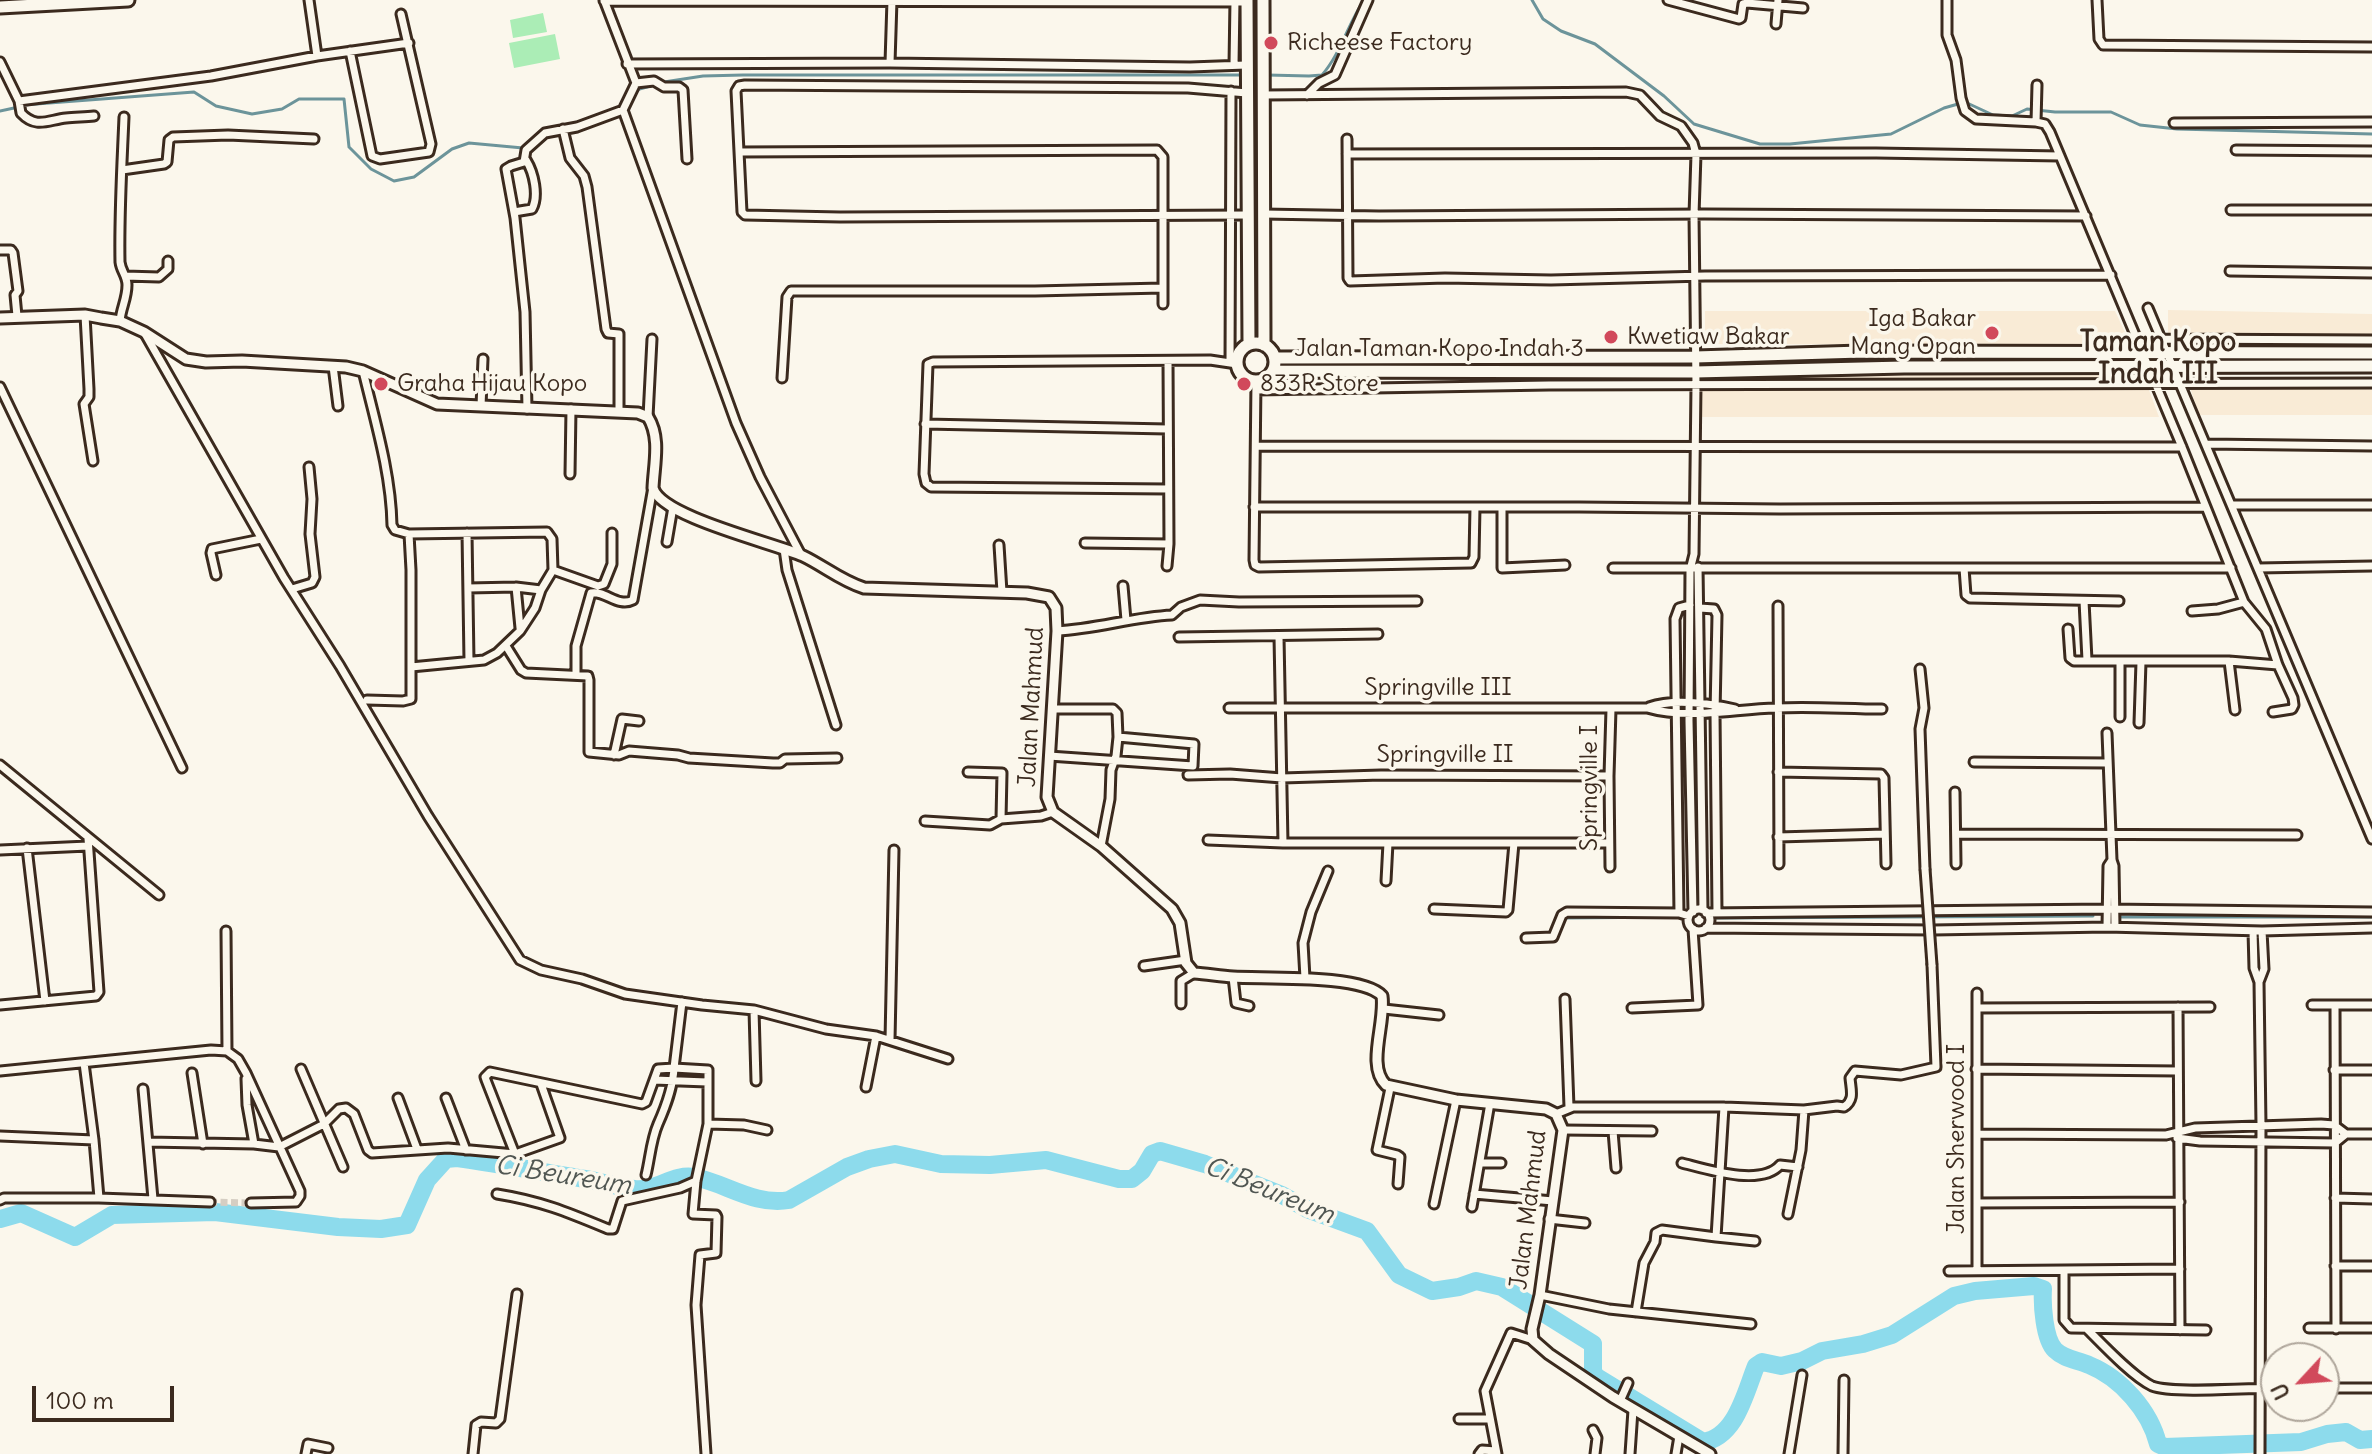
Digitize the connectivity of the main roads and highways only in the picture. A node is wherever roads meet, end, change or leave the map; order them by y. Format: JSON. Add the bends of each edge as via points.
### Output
{"nodes":[{"id":1,"x":128,"y":0,"type":"edge"},
{"id":2,"x":1263,"y":0,"type":"edge"},
{"id":3,"x":1241,"y":1,"type":"edge"},
{"id":4,"x":34,"y":3,"type":"edge"},
{"id":5,"x":0,"y":7,"type":"edge"},
{"id":6,"x":1249,"y":344,"type":"junction"},
{"id":7,"x":1264,"y":345,"type":"junction"},
{"id":8,"x":2372,"y":353,"type":"edge"},
{"id":9,"x":1275,"y":358,"type":"junction"},
{"id":10,"x":2372,"y":366,"type":"edge"},
{"id":11,"x":1274,"y":371,"type":"junction"}],
"edges":[{"from":1,"to":4,"type":"main road"},
{"from":2,"to":7,"type":"main road","name":"Jalan Taman Kopo Indah 3"},
{"from":3,"to":6,"type":"main road"},
{"from":4,"to":5,"type":"main road"},
{"from":6,"to":7,"type":"main road","name":"Jalan Taman Kopo Indah 3"},
{"from":6,"to":11,"type":"main road","name":"Jalan Taman Kopo Indah 3","via":[[1234,364],[1243,375],[1256,386]]},
{"from":7,"to":9,"type":"main road","name":"Jalan Taman Kopo Indah 3"},
{"from":8,"to":9,"type":"main road","name":"Jalan Taman Kopo Indah 3","via":[[2164,345],[2142,351]]},
{"from":9,"to":11,"type":"main road","name":"Jalan Taman Kopo Indah 3"},
{"from":10,"to":11,"type":"main road","name":"Jalan Taman Kopo Indah 3"}]}
